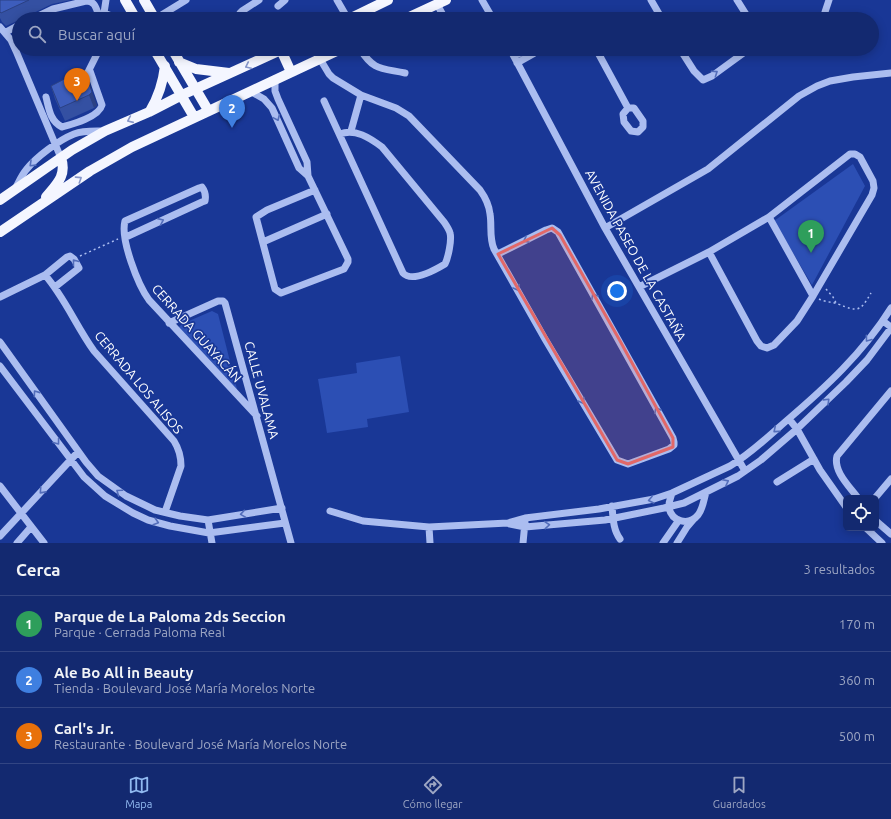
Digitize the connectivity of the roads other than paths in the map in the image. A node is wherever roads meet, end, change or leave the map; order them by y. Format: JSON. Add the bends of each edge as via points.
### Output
{"nodes":[{"id":1,"x":106,"y":0,"type":"edge"},
{"id":2,"x":125,"y":0,"type":"edge"},
{"id":3,"x":144,"y":0,"type":"edge"},
{"id":4,"x":186,"y":0,"type":"edge"},
{"id":5,"x":259,"y":0,"type":"edge"},
{"id":6,"x":285,"y":0,"type":"edge"},
{"id":7,"x":337,"y":0,"type":"edge"},
{"id":8,"x":388,"y":0,"type":"edge"},
{"id":9,"x":482,"y":0,"type":"edge"},
{"id":10,"x":650,"y":0,"type":"edge"},
{"id":11,"x":737,"y":0,"type":"edge"},
{"id":12,"x":829,"y":0,"type":"edge"},
{"id":13,"x":442,"y":1,"type":"edge"},
{"id":14,"x":278,"y":6,"type":"dead end"},
{"id":15,"x":48,"y":12,"type":"edge"},
{"id":16,"x":99,"y":12,"type":"edge"},
{"id":17,"x":102,"y":12,"type":"edge"},
{"id":18,"x":132,"y":12,"type":"edge"},
{"id":19,"x":151,"y":12,"type":"edge"},
{"id":20,"x":166,"y":12,"type":"edge"},
{"id":21,"x":241,"y":12,"type":"edge"},
{"id":22,"x":345,"y":12,"type":"edge"},
{"id":23,"x":363,"y":12,"type":"edge"},
{"id":24,"x":419,"y":12,"type":"edge"},
{"id":25,"x":444,"y":12,"type":"edge"},
{"id":26,"x":489,"y":12,"type":"edge"},
{"id":27,"x":658,"y":12,"type":"edge"},
{"id":28,"x":745,"y":12,"type":"edge"},
{"id":29,"x":826,"y":12,"type":"dead end"},
{"id":30,"x":3,"y":30,"type":"edge"},
{"id":31,"x":12,"y":42,"type":"edge"},
{"id":32,"x":20,"y":56,"type":"edge"},
{"id":33,"x":95,"y":56,"type":"edge"},
{"id":34,"x":159,"y":56,"type":"edge"},
{"id":35,"x":176,"y":56,"type":"edge"},
{"id":36,"x":268,"y":56,"type":"edge"},
{"id":37,"x":284,"y":56,"type":"edge"},
{"id":38,"x":326,"y":56,"type":"edge"},
{"id":39,"x":365,"y":56,"type":"edge"},
{"id":40,"x":513,"y":56,"type":"edge"},
{"id":41,"x":520,"y":56,"type":"edge"},
{"id":42,"x":527,"y":56,"type":"edge"},
{"id":43,"x":600,"y":56,"type":"edge"},
{"id":44,"x":685,"y":56,"type":"edge"},
{"id":45,"x":739,"y":56,"type":"edge"},
{"id":46,"x":263,"y":58,"type":"joint"},
{"id":47,"x":320,"y":59,"type":"junction"},
{"id":48,"x":515,"y":60,"type":"junction"},
{"id":49,"x":180,"y":62,"type":"junction"},
{"id":50,"x":165,"y":66,"type":"junction"},
{"id":51,"x":90,"y":70,"type":"junction"},
{"id":52,"x":291,"y":72,"type":"junction"},
{"id":53,"x":405,"y":73,"type":"dead end"},
{"id":54,"x":891,"y":73,"type":"edge"},
{"id":55,"x":231,"y":74,"type":"junction"},
{"id":56,"x":275,"y":79,"type":"junction"},
{"id":57,"x":80,"y":81,"type":"edge"},
{"id":58,"x":196,"y":89,"type":"junction"},
{"id":59,"x":250,"y":91,"type":"junction"},
{"id":60,"x":182,"y":95,"type":"junction"},
{"id":61,"x":364,"y":96,"type":"junction"},
{"id":62,"x":37,"y":101,"type":"junction"},
{"id":63,"x":324,"y":101,"type":"dead end"},
{"id":64,"x":628,"y":108,"type":"dead end"},
{"id":65,"x":208,"y":110,"type":"junction"},
{"id":66,"x":149,"y":112,"type":"junction"},
{"id":67,"x":194,"y":117,"type":"junction"},
{"id":68,"x":292,"y":127,"type":"junction"},
{"id":69,"x":105,"y":131,"type":"junction"},
{"id":70,"x":282,"y":131,"type":"junction"},
{"id":71,"x":351,"y":131,"type":"junction"},
{"id":72,"x":340,"y":134,"type":"junction"},
{"id":73,"x":56,"y":145,"type":"junction"},
{"id":74,"x":61,"y":158,"type":"junction"},
{"id":75,"x":308,"y":176,"type":"junction"},
{"id":76,"x":15,"y":189,"type":"junction"},
{"id":77,"x":315,"y":190,"type":"junction"},
{"id":78,"x":0,"y":200,"type":"edge"},
{"id":79,"x":38,"y":206,"type":"junction"},
{"id":80,"x":328,"y":214,"type":"junction"},
{"id":81,"x":769,"y":217,"type":"junction"},
{"id":82,"x":605,"y":228,"type":"junction"},
{"id":83,"x":0,"y":232,"type":"edge"},
{"id":84,"x":126,"y":236,"type":"junction"},
{"id":85,"x":262,"y":242,"type":"junction"},
{"id":86,"x":709,"y":252,"type":"junction"},
{"id":87,"x":498,"y":254,"type":"junction"},
{"id":88,"x":46,"y":275,"type":"junction"},
{"id":89,"x":56,"y":287,"type":"junction"},
{"id":90,"x":639,"y":287,"type":"junction"},
{"id":91,"x":814,"y":296,"type":"junction"},
{"id":92,"x":0,"y":297,"type":"edge"},
{"id":93,"x":891,"y":309,"type":"edge"},
{"id":94,"x":883,"y":320,"type":"junction"},
{"id":95,"x":169,"y":323,"type":"junction"},
{"id":96,"x":891,"y":328,"type":"edge"},
{"id":97,"x":1,"y":345,"type":"edge"},
{"id":98,"x":0,"y":366,"type":"edge"},
{"id":99,"x":891,"y":391,"type":"edge"},
{"id":100,"x":257,"y":416,"type":"junction"},
{"id":101,"x":789,"y":419,"type":"junction"},
{"id":102,"x":797,"y":429,"type":"junction"},
{"id":103,"x":78,"y":452,"type":"junction"},
{"id":104,"x":814,"y":459,"type":"junction"},
{"id":105,"x":70,"y":460,"type":"junction"},
{"id":106,"x":739,"y":460,"type":"junction"},
{"id":107,"x":745,"y":471,"type":"junction"},
{"id":108,"x":891,"y":479,"type":"edge"},
{"id":109,"x":777,"y":482,"type":"dead end"},
{"id":110,"x":0,"y":486,"type":"edge"},
{"id":111,"x":706,"y":492,"type":"junction"},
{"id":112,"x":672,"y":493,"type":"junction"},
{"id":113,"x":856,"y":495,"type":"edge"},
{"id":114,"x":878,"y":495,"type":"edge"},
{"id":115,"x":843,"y":503,"type":"edge"},
{"id":116,"x":612,"y":506,"type":"junction"},
{"id":117,"x":669,"y":507,"type":"junction"},
{"id":118,"x":282,"y":508,"type":"junction"},
{"id":119,"x":330,"y":511,"type":"dead end"},
{"id":120,"x":165,"y":512,"type":"junction"},
{"id":121,"x":21,"y":514,"type":"junction"},
{"id":122,"x":525,"y":518,"type":"junction"},
{"id":123,"x":614,"y":518,"type":"junction"},
{"id":124,"x":208,"y":520,"type":"junction"},
{"id":125,"x":679,"y":520,"type":"junction"},
{"id":126,"x":694,"y":520,"type":"junction"},
{"id":127,"x":285,"y":523,"type":"junction"},
{"id":128,"x":879,"y":523,"type":"edge"},
{"id":129,"x":508,"y":524,"type":"junction"},
{"id":130,"x":31,"y":527,"type":"junction"},
{"id":131,"x":429,"y":527,"type":"junction"},
{"id":132,"x":524,"y":527,"type":"junction"},
{"id":133,"x":869,"y":531,"type":"edge"},
{"id":134,"x":209,"y":533,"type":"junction"},
{"id":135,"x":891,"y":534,"type":"edge"},
{"id":136,"x":0,"y":536,"type":"edge"},
{"id":137,"x":620,"y":538,"type":"dead end"},
{"id":138,"x":17,"y":543,"type":"edge"},
{"id":139,"x":44,"y":543,"type":"edge"},
{"id":140,"x":212,"y":543,"type":"edge"},
{"id":141,"x":291,"y":543,"type":"edge"},
{"id":142,"x":430,"y":543,"type":"edge"},
{"id":143,"x":523,"y":543,"type":"edge"},
{"id":144,"x":663,"y":543,"type":"edge"},
{"id":145,"x":677,"y":543,"type":"edge"},
{"id":146,"x":882,"y":543,"type":"edge"}],
"edges":[{"from":1,"to":17,"type":"street"},
{"from":2,"to":18,"type":"main road"},
{"from":3,"to":19,"type":"main road"},
{"from":4,"to":20,"type":"street"},
{"from":5,"to":21,"type":"street"},
{"from":6,"to":14,"type":"street"},
{"from":7,"to":22,"type":"street"},
{"from":8,"to":23,"type":"main road"},
{"from":9,"to":26,"type":"street"},
{"from":10,"to":27,"type":"street"},
{"from":11,"to":28,"type":"street"},
{"from":12,"to":29,"type":"street"},
{"from":13,"to":24,"type":"main road"},
{"from":13,"to":25,"type":"street"},
{"from":15,"to":16,"type":"street","via":[[86,1],[94,4]]},
{"from":30,"to":31,"type":"street"},
{"from":32,"to":62,"type":"street"},
{"from":33,"to":51,"type":"street"},
{"from":34,"to":50,"type":"main road"},
{"from":35,"to":49,"type":"main road"},
{"from":36,"to":46,"type":"main road"},
{"from":37,"to":52,"type":"main road"},
{"from":38,"to":47,"type":"main road"},
{"from":39,"to":53,"type":"street","via":[[376,67]]},
{"from":40,"to":48,"type":"street","name":"AVENIDA PASEO DE LA CASTAÑA"},
{"from":41,"to":48,"type":"street"},
{"from":42,"to":48,"type":"street"},
{"from":43,"to":64,"type":"street"},
{"from":44,"to":45,"type":"street","one_way":true,"via":[[703,80]]},
{"from":46,"to":55,"type":"main road","one_way":true},
{"from":47,"to":52,"type":"main road"},
{"from":47,"to":61,"type":"street","via":[[333,78]]},
{"from":48,"to":82,"type":"street","name":"AVENIDA PASEO DE LA CASTAÑA"},
{"from":49,"to":55,"type":"main road","via":[[196,69]]},
{"from":49,"to":58,"type":"main road"},
{"from":50,"to":60,"type":"main road"},
{"from":50,"to":66,"type":"main road","via":[[159,95]]},
{"from":51,"to":57,"type":"street"},
{"from":51,"to":62,"type":"street","via":[[102,104],[96,113],[62,127],[51,117],[49,96]]},
{"from":52,"to":56,"type":"main road"},
{"from":54,"to":82,"type":"street","via":[[830,81],[817,86],[799,96],[708,169]]},
{"from":55,"to":58,"type":"main road"},
{"from":56,"to":59,"type":"main road"},
{"from":56,"to":68,"type":"street","via":[[277,95]]},
{"from":58,"to":60,"type":"main road"},
{"from":58,"to":65,"type":"main road"},
{"from":59,"to":65,"type":"main road"},
{"from":59,"to":70,"type":"street","one_way":true,"via":[[272,108]]},
{"from":60,"to":66,"type":"main road"},
{"from":60,"to":67,"type":"main road"},
{"from":61,"to":71,"type":"street"},
{"from":61,"to":87,"type":"street","via":[[396,108],[409,116],[480,190],[488,203],[491,241]]},
{"from":62,"to":73,"type":"street"},
{"from":63,"to":72,"type":"street"},
{"from":65,"to":67,"type":"main road"},
{"from":66,"to":69,"type":"main road","one_way":true},
{"from":79,"to":67,"type":"main road","one_way":true,"via":[[110,159]]},
{"from":68,"to":70,"type":"street"},
{"from":68,"to":75,"type":"street","via":[[307,162]]},
{"from":69,"to":73,"type":"street","via":[[92,130],[74,134]]},
{"from":69,"to":74,"type":"main road"},
{"from":70,"to":75,"type":"street","via":[[299,168]]},
{"from":71,"to":72,"type":"street"},
{"from":71,"to":72,"type":"street","via":[[382,147],[448,227],[448,256],[444,264],[416,277],[408,277],[403,273]]},
{"from":73,"to":74,"type":"street"},
{"from":73,"to":76,"type":"street","one_way":true,"via":[[26,169]]},
{"from":74,"to":76,"type":"main road"},
{"from":74,"to":79,"type":"main road","via":[[63,172],[60,179]]},
{"from":75,"to":77,"type":"street"},
{"from":76,"to":78,"type":"main road"},
{"from":77,"to":80,"type":"street"},
{"from":77,"to":85,"type":"street","via":[[256,217]]},
{"from":79,"to":83,"type":"main road"},
{"from":80,"to":85,"type":"street"},
{"from":80,"to":85,"type":"street","via":[[348,258],[344,269],[281,293],[275,288]]},
{"from":81,"to":86,"type":"street"},
{"from":81,"to":91,"type":"street"},
{"from":81,"to":91,"type":"street","via":[[850,154],[860,157],[872,181],[872,195]]},
{"from":82,"to":90,"type":"street","name":"AVENIDA PASEO DE LA CASTAÑA"},
{"from":84,"to":84,"type":"street","name":"CERRADA GUAYACÁN","one_way":true,"via":[[205,201],[204,189],[199,188],[127,220],[124,224]]},
{"from":84,"to":95,"type":"street","name":"CERRADA GUAYACÁN","via":[[140,287]]},
{"from":86,"to":90,"type":"street"},
{"from":86,"to":91,"type":"street","via":[[761,346],[771,347],[782,338]]},
{"from":87,"to":87,"type":"street","one_way":true,"via":[[617,460],[628,464],[673,447],[673,438],[558,232],[552,228],[546,230]]},
{"from":88,"to":89,"type":"street","name":"CERRADA LOS ALISOS"},
{"from":89,"to":88,"type":"street","one_way":true,"via":[[78,270],[74,259],[70,256]]},
{"from":88,"to":92,"type":"street"},
{"from":89,"to":120,"type":"street","name":"CERRADA LOS ALISOS","via":[[94,351],[178,448],[181,466]]},
{"from":90,"to":106,"type":"street","name":"AVENIDA PASEO DE LA CASTAÑA"},
{"from":93,"to":94,"type":"street"},
{"from":94,"to":96,"type":"street"},
{"from":94,"to":101,"type":"street","one_way":true,"via":[[855,356]]},
{"from":95,"to":100,"type":"street","name":"CERRADA GUAYACÁN"},
{"from":95,"to":100,"type":"street","name":"CALLE UVALAMA","via":[[218,301],[225,303]]},
{"from":102,"to":96,"type":"street","one_way":true,"via":[[867,360]]},
{"from":103,"to":97,"type":"street","one_way":true},
{"from":98,"to":105,"type":"street","one_way":true},
{"from":99,"to":113,"type":"street","via":[[836,461],[837,468]]},
{"from":100,"to":118,"type":"street","name":"CALLE UVALAMA"},
{"from":101,"to":102,"type":"street"},
{"from":101,"to":106,"type":"street","one_way":true},
{"from":102,"to":104,"type":"street"},
{"from":102,"to":107,"type":"street"},
{"from":103,"to":105,"type":"street"},
{"from":120,"to":103,"type":"street","one_way":true,"via":[[126,496],[98,476]]},
{"from":104,"to":109,"type":"street"},
{"from":104,"to":115,"type":"street"},
{"from":105,"to":121,"type":"street","one_way":true},
{"from":105,"to":134,"type":"street","one_way":true,"via":[[96,489],[133,513],[170,526]]},
{"from":106,"to":107,"type":"street","name":"AVENIDA PASEO DE LA CASTAÑA"},
{"from":106,"to":112,"type":"street"},
{"from":111,"to":107,"type":"street","one_way":true},
{"from":108,"to":114,"type":"street"},
{"from":110,"to":121,"type":"street"},
{"from":111,"to":117,"type":"street"},
{"from":111,"to":126,"type":"street","via":[[700,512]]},
{"from":112,"to":116,"type":"street","one_way":true,"via":[[654,499]]},
{"from":112,"to":117,"type":"street"},
{"from":116,"to":122,"type":"street"},
{"from":116,"to":123,"type":"street"},
{"from":117,"to":123,"type":"street"},
{"from":117,"to":125,"type":"street"},
{"from":118,"to":124,"type":"street","one_way":true},
{"from":118,"to":127,"type":"street","name":"CALLE UVALAMA"},
{"from":119,"to":131,"type":"street","via":[[363,520]]},
{"from":120,"to":124,"type":"street"},
{"from":121,"to":130,"type":"street"},
{"from":121,"to":136,"type":"street"},
{"from":122,"to":129,"type":"street"},
{"from":122,"to":132,"type":"street"},
{"from":132,"to":123,"type":"street","one_way":true},
{"from":123,"to":137,"type":"street","via":[[616,532]]},
{"from":124,"to":134,"type":"street"},
{"from":125,"to":126,"type":"street"},
{"from":125,"to":144,"type":"street"},
{"from":126,"to":145,"type":"street"},
{"from":127,"to":134,"type":"street"},
{"from":127,"to":141,"type":"street","name":"CALLE UVALAMA"},
{"from":128,"to":135,"type":"street"},
{"from":129,"to":131,"type":"street"},
{"from":129,"to":132,"type":"street"},
{"from":130,"to":138,"type":"street"},
{"from":130,"to":139,"type":"street"},
{"from":131,"to":142,"type":"street"},
{"from":132,"to":143,"type":"street"},
{"from":133,"to":146,"type":"street"},
{"from":134,"to":140,"type":"street"}]}
